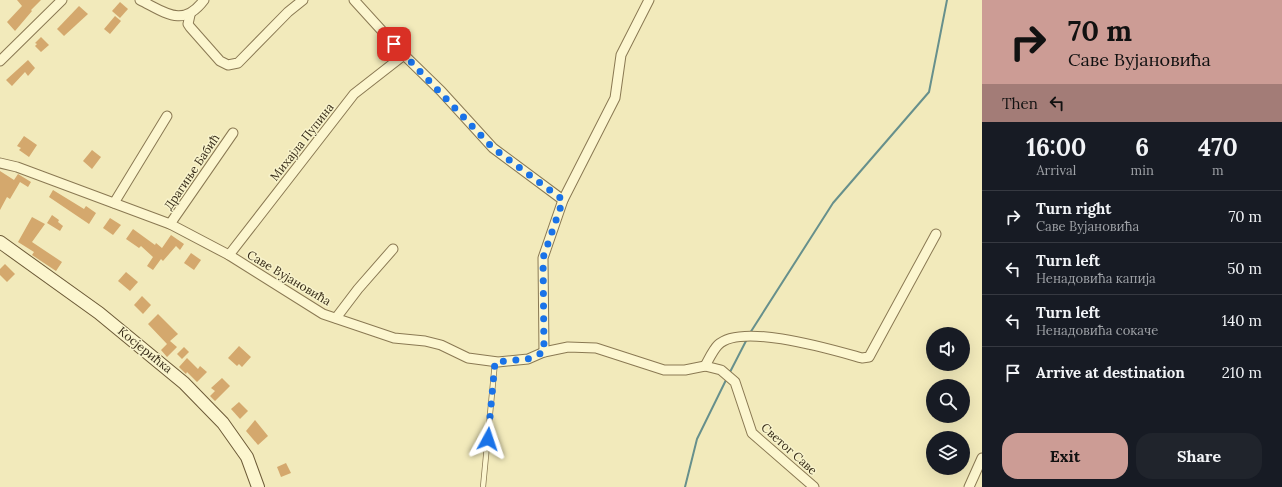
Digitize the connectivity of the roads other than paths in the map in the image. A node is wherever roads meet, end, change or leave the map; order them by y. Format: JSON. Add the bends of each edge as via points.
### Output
{"nodes":[{"id":1,"x":140,"y":0,"type":"edge"},
{"id":2,"x":204,"y":0,"type":"edge"},
{"id":3,"x":303,"y":0,"type":"edge"},
{"id":4,"x":354,"y":0,"type":"edge"},
{"id":5,"x":649,"y":0,"type":"edge"},
{"id":6,"x":57,"y":2,"type":"edge"},
{"id":7,"x":190,"y":15,"type":"junction"},
{"id":8,"x":404,"y":56,"type":"junction"},
{"id":9,"x":0,"y":61,"type":"edge"},
{"id":10,"x":167,"y":116,"type":"dead end"},
{"id":11,"x":233,"y":133,"type":"dead end"},
{"id":12,"x":0,"y":163,"type":"edge"},
{"id":13,"x":563,"y":200,"type":"junction"},
{"id":14,"x":114,"y":203,"type":"junction"},
{"id":15,"x":170,"y":224,"type":"junction"},
{"id":16,"x":936,"y":234,"type":"dead end"},
{"id":17,"x":0,"y":242,"type":"edge"},
{"id":18,"x":393,"y":249,"type":"dead end"},
{"id":19,"x":229,"y":255,"type":"junction"},
{"id":20,"x":336,"y":318,"type":"junction"},
{"id":21,"x":544,"y":352,"type":"junction"},
{"id":22,"x":495,"y":362,"type":"junction"},
{"id":23,"x":705,"y":366,"type":"junction"},
{"id":24,"x":734,"y":382,"type":"joint"},
{"id":25,"x":982,"y":458,"type":"edge"},
{"id":26,"x":258,"y":487,"type":"edge"},
{"id":27,"x":483,"y":487,"type":"edge"},
{"id":28,"x":814,"y":487,"type":"edge"},
{"id":29,"x":969,"y":487,"type":"edge"}],
"edges":[{"from":1,"to":7,"type":"street","via":[[174,15]]},
{"from":2,"to":7,"type":"street"},
{"from":3,"to":7,"type":"street","via":[[242,59],[232,65],[220,61],[190,27]]},
{"from":4,"to":8,"type":"street"},
{"from":5,"to":13,"type":"street","via":[[621,55],[615,98]]},
{"from":6,"to":9,"type":"street"},
{"from":8,"to":13,"type":"street","via":[[441,91],[493,148]]},
{"from":8,"to":19,"type":"street","name":"Михајла Пупина","via":[[354,94]]},
{"from":10,"to":14,"type":"street"},
{"from":11,"to":15,"type":"street","name":"Драгиње Бабић"},
{"from":12,"to":14,"type":"street","name":"Саве Вујановића"},
{"from":13,"to":21,"type":"street","via":[[543,258]]},
{"from":14,"to":15,"type":"street","name":"Саве Вујановића"},
{"from":15,"to":19,"type":"street","name":"Саве Вујановића"},
{"from":16,"to":23,"type":"street","via":[[869,357],[862,358],[805,344],[757,336],[742,336],[732,337],[718,344]]},
{"from":17,"to":26,"type":"street","name":"Косјерићка","via":[[99,313],[184,383],[223,423],[247,457]]},
{"from":18,"to":20,"type":"street"},
{"from":19,"to":20,"type":"street","name":"Саве Вујановића","via":[[323,314]]},
{"from":20,"to":22,"type":"street","name":"Саве Вујановића","via":[[394,338],[425,341],[468,358]]},
{"from":21,"to":22,"type":"street","name":"Саве Вујановића","via":[[528,359]]},
{"from":21,"to":23,"type":"street","name":"Саве Вујановића","via":[[568,347],[596,348],[664,370],[685,370]]},
{"from":22,"to":27,"type":"lane"},
{"from":23,"to":24,"type":"street","name":"Саве Вујановића","via":[[721,370]]},
{"from":24,"to":28,"type":"street","name":"Светог Саве","via":[[752,433]]},
{"from":25,"to":29,"type":"street"}]}
